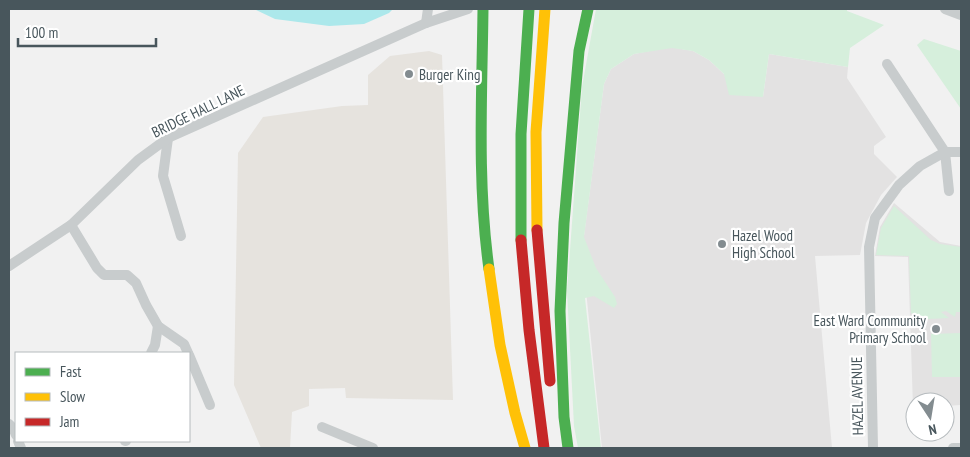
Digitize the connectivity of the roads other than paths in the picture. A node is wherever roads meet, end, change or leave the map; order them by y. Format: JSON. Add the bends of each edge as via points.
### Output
{"nodes":[{"id":1,"x":428,"y":9,"type":"edge"},
{"id":2,"x":468,"y":9,"type":"edge"},
{"id":3,"x":529,"y":9,"type":"edge"},
{"id":4,"x":545,"y":9,"type":"edge"},
{"id":5,"x":588,"y":9,"type":"edge"},
{"id":6,"x":945,"y":9,"type":"edge"},
{"id":7,"x":483,"y":15,"type":"edge"},
{"id":8,"x":961,"y":15,"type":"edge"},
{"id":9,"x":426,"y":22,"type":"junction"},
{"id":10,"x":887,"y":64,"type":"dead end"},
{"id":11,"x":168,"y":138,"type":"junction"},
{"id":12,"x":945,"y":152,"type":"junction"},
{"id":13,"x":961,"y":152,"type":"edge"},
{"id":14,"x":949,"y":191,"type":"dead end"},
{"id":15,"x":71,"y":225,"type":"junction"},
{"id":16,"x":182,"y":236,"type":"dead end"},
{"id":17,"x":9,"y":266,"type":"edge"},
{"id":18,"x":158,"y":326,"type":"junction"},
{"id":19,"x":152,"y":352,"type":"edge"},
{"id":20,"x":187,"y":352,"type":"edge"},
{"id":21,"x":190,"y":359,"type":"edge"},
{"id":22,"x":210,"y":405,"type":"dead end"},
{"id":23,"x":322,"y":427,"type":"dead end"},
{"id":24,"x":373,"y":448,"type":"edge"},
{"id":25,"x":525,"y":448,"type":"edge"},
{"id":26,"x":544,"y":448,"type":"edge"},
{"id":27,"x":560,"y":448,"type":"edge"},
{"id":28,"x":568,"y":448,"type":"edge"},
{"id":29,"x":873,"y":448,"type":"edge"},
{"id":30,"x":953,"y":448,"type":"edge"},
{"id":31,"x":961,"y":448,"type":"edge"}],
"edges":[{"from":1,"to":9,"type":"street"},
{"from":2,"to":9,"type":"street","name":"BRIDGE HALL LANE"},
{"from":3,"to":26,"type":"highway","via":[[521,137],[522,258]]},
{"from":4,"to":27,"type":"highway","via":[[540,60],[536,205],[550,379]]},
{"from":5,"to":28,"type":"highway","via":[[579,51],[560,301]]},
{"from":6,"to":8,"type":"street"},
{"from":7,"to":25,"type":"highway","via":[[481,138],[485,239],[500,344]]},
{"from":9,"to":11,"type":"street","name":"BRIDGE HALL LANE"},
{"from":10,"to":12,"type":"street"},
{"from":11,"to":15,"type":"street","name":"BRIDGE HALL LANE","via":[[138,160]]},
{"from":11,"to":16,"type":"street","via":[[163,176]]},
{"from":12,"to":13,"type":"street","name":"HAZEL AVENUE"},
{"from":12,"to":14,"type":"street"},
{"from":12,"to":29,"type":"street","name":"HAZEL AVENUE","via":[[920,166],[899,185],[875,218],[869,247]]},
{"from":15,"to":17,"type":"street","name":"BRIDGE HALL LANE"},
{"from":15,"to":18,"type":"street","via":[[104,275],[127,275],[136,284]]},
{"from":18,"to":19,"type":"street"},
{"from":18,"to":20,"type":"street","via":[[184,344]]},
{"from":21,"to":22,"type":"street"},
{"from":23,"to":24,"type":"street"},
{"from":30,"to":31,"type":"street"}]}
